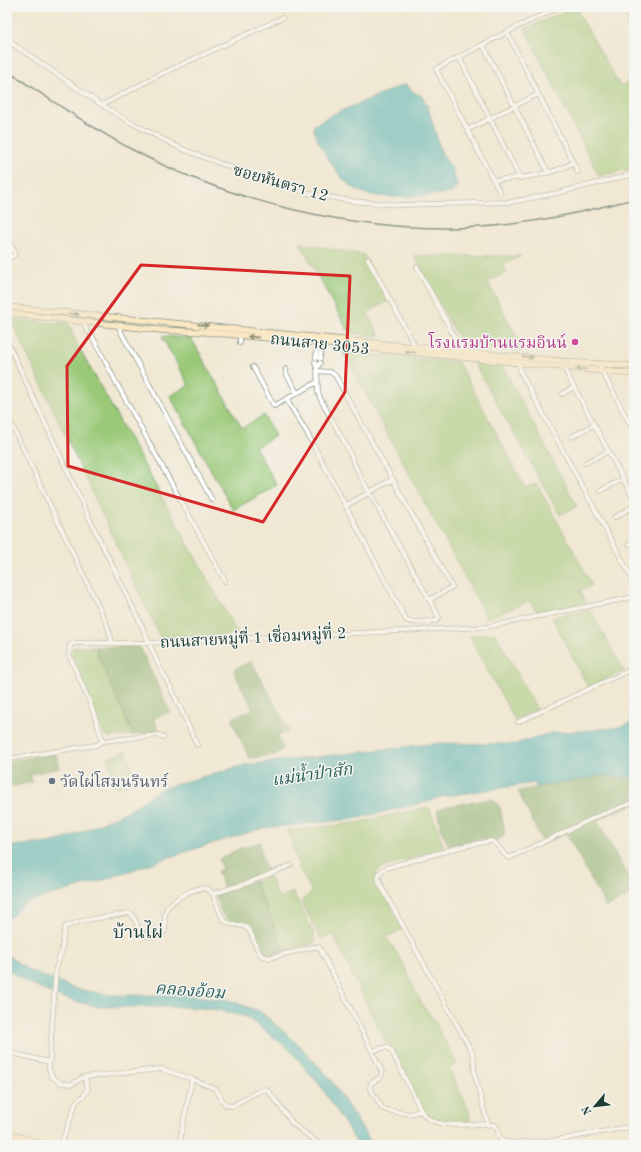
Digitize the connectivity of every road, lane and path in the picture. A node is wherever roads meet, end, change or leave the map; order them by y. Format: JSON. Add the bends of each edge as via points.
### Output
{"nodes":[{"id":1,"x":560,"y":7,"type":"edge"},
{"id":2,"x":626,"y":8,"type":"edge"},
{"id":3,"x":634,"y":8,"type":"edge"},
{"id":4,"x":282,"y":18,"type":"dead end"},
{"id":5,"x":507,"y":32,"type":"junction"},
{"id":6,"x":634,"y":37,"type":"edge"},
{"id":7,"x":7,"y":40,"type":"edge"},
{"id":8,"x":483,"y":45,"type":"junction"},
{"id":9,"x":459,"y":57,"type":"junction"},
{"id":10,"x":538,"y":94,"type":"junction"},
{"id":11,"x":102,"y":105,"type":"junction"},
{"id":12,"x":514,"y":106,"type":"junction"},
{"id":13,"x":490,"y":118,"type":"junction"},
{"id":14,"x":467,"y":130,"type":"junction"},
{"id":15,"x":574,"y":163,"type":"junction"},
{"id":16,"x":548,"y":172,"type":"junction"},
{"id":17,"x":578,"y":172,"type":"dead end"},
{"id":18,"x":634,"y":174,"type":"edge"},
{"id":19,"x":520,"y":178,"type":"junction"},
{"id":20,"x":493,"y":180,"type":"junction"},
{"id":21,"x":500,"y":194,"type":"dead end"},
{"id":22,"x":7,"y":238,"type":"edge"},
{"id":23,"x":7,"y":259,"type":"edge"},
{"id":24,"x":368,"y":259,"type":"dead end"},
{"id":25,"x":417,"y":267,"type":"dead end"},
{"id":26,"x":7,"y":307,"type":"edge"},
{"id":27,"x":7,"y":313,"type":"edge"},
{"id":28,"x":86,"y":321,"type":"junction"},
{"id":29,"x":180,"y":323,"type":"junction"},
{"id":30,"x":118,"y":325,"type":"junction"},
{"id":31,"x":180,"y":331,"type":"junction"},
{"id":32,"x":240,"y":335,"type":"junction"},
{"id":33,"x":7,"y":341,"type":"edge"},
{"id":34,"x":240,"y":343,"type":"dead end"},
{"id":35,"x":319,"y":343,"type":"junction"},
{"id":36,"x":415,"y":346,"type":"junction"},
{"id":37,"x":462,"y":351,"type":"junction"},
{"id":38,"x":519,"y":363,"type":"junction"},
{"id":39,"x":600,"y":363,"type":"junction"},
{"id":40,"x":634,"y":366,"type":"edge"},
{"id":41,"x":253,"y":367,"type":"dead end"},
{"id":42,"x":286,"y":368,"type":"dead end"},
{"id":43,"x":565,"y":368,"type":"junction"},
{"id":44,"x":317,"y":370,"type":"junction"},
{"id":45,"x":602,"y":371,"type":"junction"},
{"id":46,"x":634,"y":374,"type":"edge"},
{"id":47,"x":318,"y":382,"type":"junction"},
{"id":48,"x":574,"y":387,"type":"junction"},
{"id":49,"x":297,"y":393,"type":"junction"},
{"id":50,"x":562,"y":394,"type":"dead end"},
{"id":51,"x":286,"y":399,"type":"junction"},
{"id":52,"x":7,"y":416,"type":"edge"},
{"id":53,"x":594,"y":425,"type":"junction"},
{"id":54,"x":634,"y":432,"type":"edge"},
{"id":55,"x":571,"y":437,"type":"dead end"},
{"id":56,"x":608,"y":451,"type":"junction"},
{"id":57,"x":585,"y":463,"type":"dead end"},
{"id":58,"x":623,"y":479,"type":"junction"},
{"id":59,"x":393,"y":480,"type":"junction"},
{"id":60,"x":600,"y":491,"type":"dead end"},
{"id":61,"x":370,"y":492,"type":"junction"},
{"id":62,"x":634,"y":498,"type":"edge"},
{"id":63,"x":212,"y":500,"type":"dead end"},
{"id":64,"x":345,"y":506,"type":"junction"},
{"id":65,"x":634,"y":506,"type":"edge"},
{"id":66,"x":615,"y":517,"type":"dead end"},
{"id":67,"x":634,"y":542,"type":"edge"},
{"id":68,"x":629,"y":544,"type":"dead end"},
{"id":69,"x":225,"y":581,"type":"dead end"},
{"id":70,"x":634,"y":582,"type":"edge"},
{"id":71,"x":634,"y":597,"type":"edge"},
{"id":72,"x":429,"y":600,"type":"junction"},
{"id":73,"x":112,"y":642,"type":"junction"},
{"id":74,"x":148,"y":643,"type":"junction"},
{"id":75,"x":634,"y":668,"type":"edge"},
{"id":76,"x":518,"y":722,"type":"dead end"},
{"id":77,"x":163,"y":737,"type":"dead end"},
{"id":78,"x":103,"y":741,"type":"junction"},
{"id":79,"x":198,"y":745,"type":"dead end"},
{"id":80,"x":7,"y":759,"type":"edge"},
{"id":81,"x":634,"y":802,"type":"edge"},
{"id":82,"x":291,"y":865,"type":"dead end"},
{"id":83,"x":212,"y":894,"type":"junction"},
{"id":84,"x":372,"y":1051,"type":"junction"},
{"id":85,"x":7,"y":1052,"type":"edge"},
{"id":86,"x":49,"y":1062,"type":"junction"},
{"id":87,"x":84,"y":1077,"type":"junction"},
{"id":88,"x":192,"y":1078,"type":"junction"},
{"id":89,"x":421,"y":1111,"type":"junction"},
{"id":90,"x":488,"y":1125,"type":"junction"},
{"id":91,"x":634,"y":1126,"type":"edge"},
{"id":92,"x":7,"y":1133,"type":"edge"},
{"id":93,"x":557,"y":1140,"type":"junction"},
{"id":94,"x":46,"y":1145,"type":"edge"},
{"id":95,"x":60,"y":1145,"type":"edge"},
{"id":96,"x":179,"y":1145,"type":"edge"},
{"id":97,"x":321,"y":1145,"type":"edge"},
{"id":98,"x":558,"y":1145,"type":"edge"}],
"edges":[{"from":1,"to":5,"type":"street"},
{"from":2,"to":3,"type":"street"},
{"from":2,"to":6,"type":"street"},
{"from":4,"to":11,"type":"street","via":[[161,74]]},
{"from":5,"to":8,"type":"street"},
{"from":5,"to":10,"type":"street"},
{"from":7,"to":11,"type":"street","name":"ซอยหันตรา 12"},
{"from":8,"to":9,"type":"street"},
{"from":8,"to":12,"type":"street"},
{"from":9,"to":13,"type":"street"},
{"from":9,"to":14,"type":"street","via":[[436,68]]},
{"from":10,"to":12,"type":"street"},
{"from":10,"to":15,"type":"street"},
{"from":11,"to":18,"type":"street","name":"ซอยหันตรา 12","via":[[151,134],[206,159],[311,194],[352,201],[420,205],[511,202]]},
{"from":12,"to":13,"type":"street"},
{"from":12,"to":16,"type":"street"},
{"from":13,"to":14,"type":"street"},
{"from":13,"to":19,"type":"street"},
{"from":14,"to":20,"type":"street"},
{"from":15,"to":16,"type":"street","via":[[563,169]]},
{"from":15,"to":17,"type":"street"},
{"from":16,"to":19,"type":"street"},
{"from":19,"to":20,"type":"street"},
{"from":20,"to":21,"type":"street"},
{"from":22,"to":23,"type":"street","via":[[15,253]]},
{"from":24,"to":36,"type":"street"},
{"from":25,"to":37,"type":"street"},
{"from":26,"to":29,"type":"main road","name":"ถนนสาย 3053","one_way":true},
{"from":27,"to":28,"type":"main road","name":"ถนนสาย 3053"},
{"from":28,"to":30,"type":"main road","name":"ถนนสาย 3053"},
{"from":28,"to":69,"type":"street","via":[[89,334]]},
{"from":29,"to":31,"type":"main road"},
{"from":29,"to":36,"type":"main road","name":"ถนนสาย 3053","one_way":true},
{"from":30,"to":31,"type":"main road","name":"ถนนสาย 3053"},
{"from":30,"to":63,"type":"street"},
{"from":31,"to":32,"type":"main road","name":"ถนนสาย 3053"},
{"from":32,"to":34,"type":"street"},
{"from":35,"to":32,"type":"main road","name":"ถนนสาย 3053","one_way":true},
{"from":33,"to":74,"type":"street"},
{"from":38,"to":35,"type":"main road","name":"ถนนสาย 3053","one_way":true},
{"from":35,"to":44,"type":"street"},
{"from":36,"to":37,"type":"main road","name":"ถนนสาย 3053"},
{"from":37,"to":39,"type":"main road","name":"ถนนสาย 3053","one_way":true},
{"from":38,"to":43,"type":"main road","name":"ถนนสาย 3053"},
{"from":38,"to":70,"type":"street","via":[[520,371]]},
{"from":39,"to":40,"type":"main road","name":"ถนนสาย 3053"},
{"from":39,"to":45,"type":"street"},
{"from":41,"to":51,"type":"street","via":[[274,406]]},
{"from":42,"to":49,"type":"street","via":[[286,373]]},
{"from":45,"to":43,"type":"main road","name":"ถนนสาย 3053","one_way":true},
{"from":43,"to":48,"type":"street"},
{"from":44,"to":47,"type":"street"},
{"from":44,"to":59,"type":"street","via":[[335,375]]},
{"from":45,"to":46,"type":"main road","name":"ถนนสาย 3053"},
{"from":45,"to":54,"type":"street"},
{"from":47,"to":49,"type":"street"},
{"from":47,"to":61,"type":"street","via":[[320,398]]},
{"from":48,"to":50,"type":"street"},
{"from":48,"to":53,"type":"street"},
{"from":49,"to":51,"type":"street"},
{"from":51,"to":64,"type":"street","via":[[306,431]]},
{"from":52,"to":73,"type":"street","via":[[104,618]]},
{"from":53,"to":55,"type":"street"},
{"from":53,"to":56,"type":"street"},
{"from":56,"to":57,"type":"street"},
{"from":56,"to":58,"type":"street"},
{"from":58,"to":60,"type":"street"},
{"from":58,"to":62,"type":"street"},
{"from":59,"to":61,"type":"street"},
{"from":59,"to":72,"type":"street","via":[[452,587]]},
{"from":61,"to":64,"type":"street"},
{"from":61,"to":72,"type":"street"},
{"from":64,"to":72,"type":"street","via":[[406,620],[438,620],[439,617]]},
{"from":65,"to":66,"type":"street"},
{"from":67,"to":68,"type":"street"},
{"from":71,"to":74,"type":"street","name":"ถนนสายหมู่ที่ 1 เชื่อมหมู่ที่ 2","via":[[486,627]]},
{"from":73,"to":74,"type":"street","name":"ถนนสายหมู่ที่ 1 เชื่อมหมู่ที่ 2"},
{"from":73,"to":78,"type":"street","name":"ถนนสายหมู่ที่ 1 เชื่อมหมู่ที่ 2","via":[[73,643],[69,655]]},
{"from":74,"to":79,"type":"street"},
{"from":75,"to":76,"type":"street"},
{"from":77,"to":78,"type":"street","via":[[159,735]]},
{"from":78,"to":80,"type":"street","via":[[96,745]]},
{"from":81,"to":90,"type":"street","via":[[509,858],[495,842],[491,841],[447,850],[383,869],[379,873],[379,882],[473,1054],[475,1076]]},
{"from":82,"to":83,"type":"street","via":[[248,883]]},
{"from":83,"to":84,"type":"street","via":[[224,920],[246,927],[262,956],[269,958],[313,947],[319,948]]},
{"from":83,"to":86,"type":"street","via":[[206,889],[199,888],[171,904],[166,910],[165,932],[151,937],[141,933],[134,916],[129,913],[66,926],[56,968]]},
{"from":84,"to":89,"type":"street","via":[[386,1047],[391,1050]]},
{"from":84,"to":89,"type":"street","via":[[382,1074],[371,1083],[370,1088],[382,1108],[409,1114]]},
{"from":85,"to":86,"type":"street"},
{"from":86,"to":87,"type":"street","via":[[52,1077],[61,1083],[72,1084]]},
{"from":87,"to":88,"type":"street","via":[[161,1069]]},
{"from":87,"to":95,"type":"street","via":[[88,1089],[76,1102]]},
{"from":88,"to":96,"type":"street"},
{"from":88,"to":97,"type":"street","via":[[216,1089],[223,1102],[232,1106],[266,1089],[293,1124]]},
{"from":89,"to":90,"type":"street","via":[[427,1119],[434,1122]]},
{"from":90,"to":93,"type":"street","via":[[498,1128],[500,1139],[505,1143]]},
{"from":91,"to":93,"type":"street"},
{"from":92,"to":94,"type":"main road"},
{"from":93,"to":98,"type":"street"}]}
